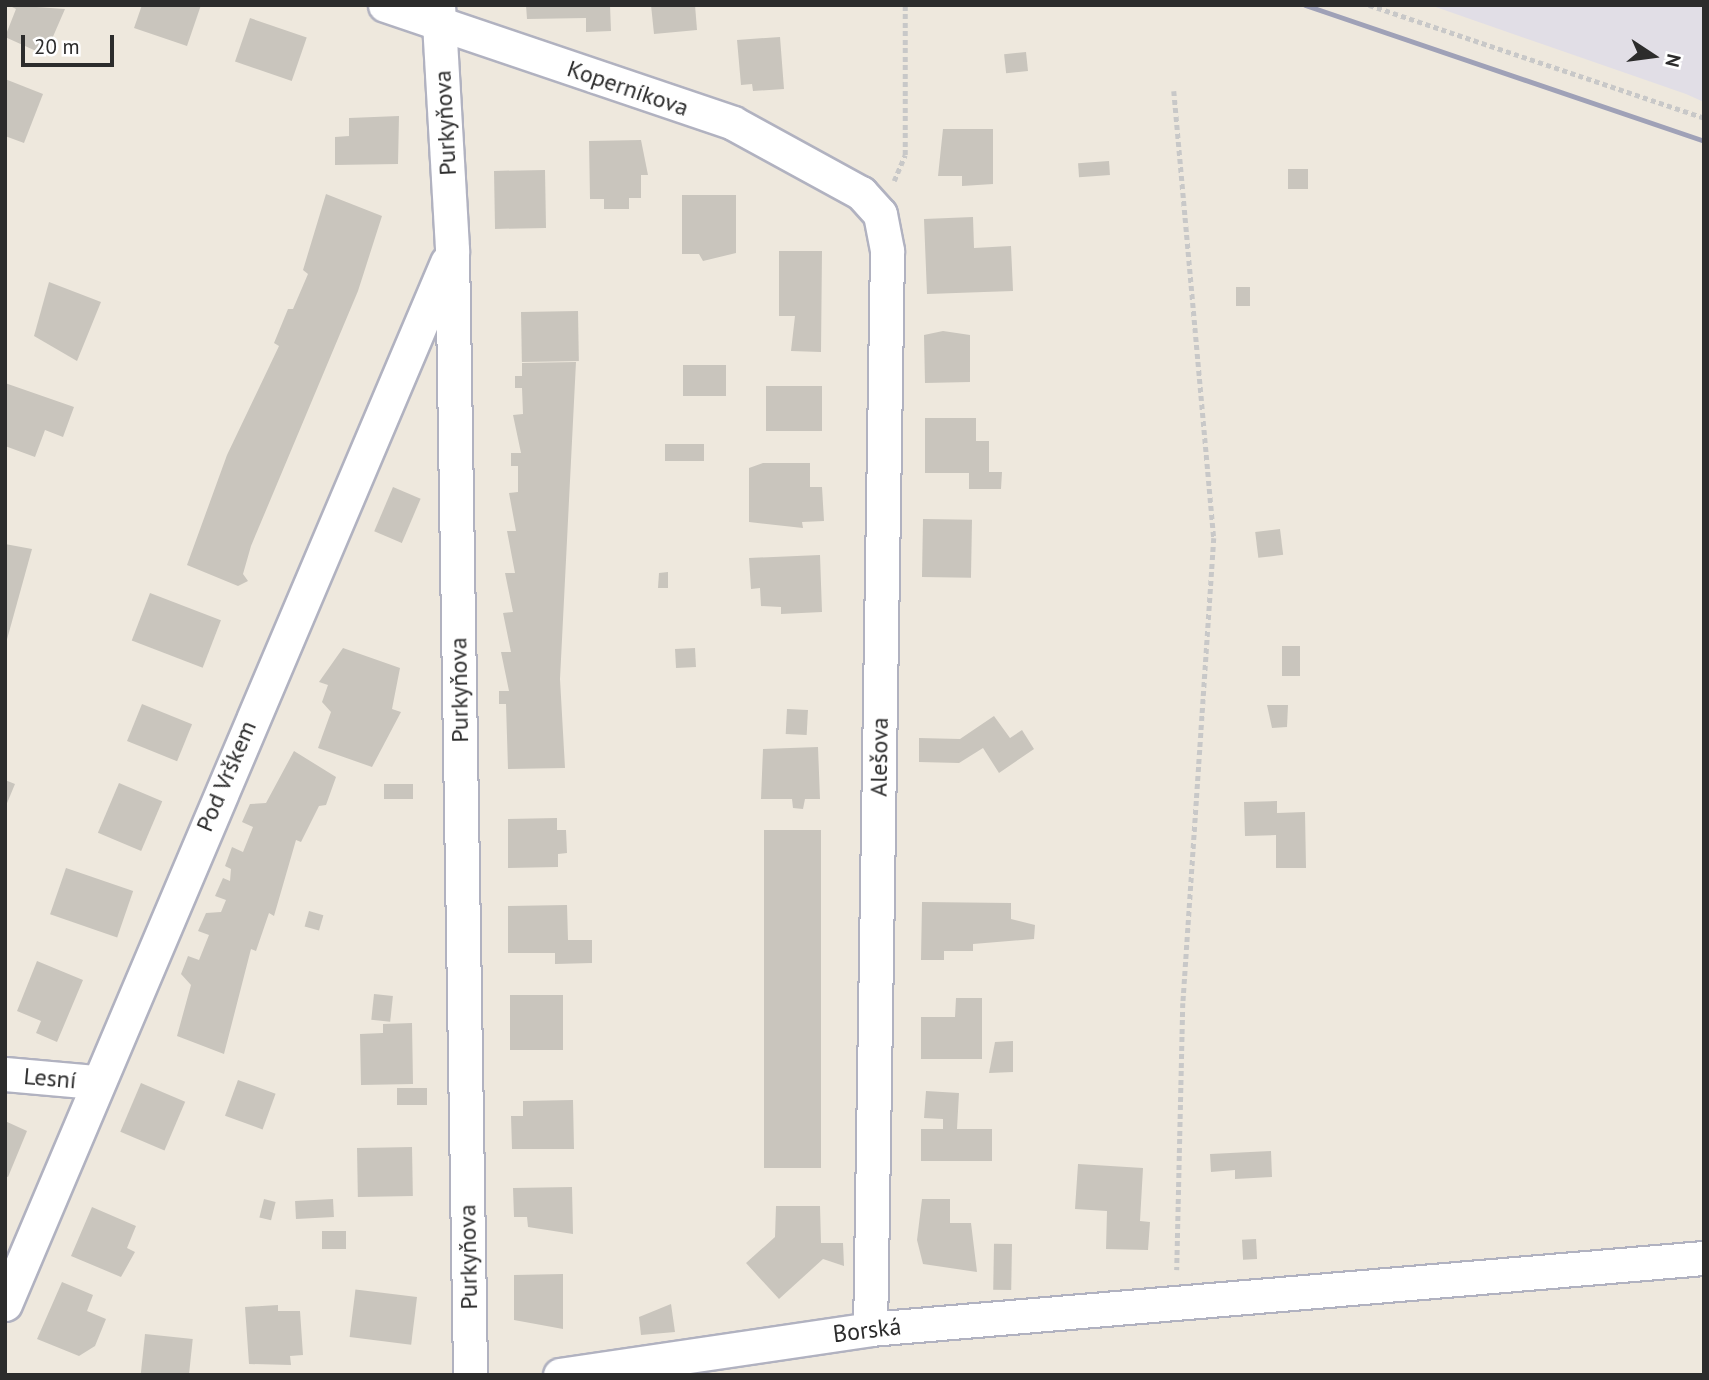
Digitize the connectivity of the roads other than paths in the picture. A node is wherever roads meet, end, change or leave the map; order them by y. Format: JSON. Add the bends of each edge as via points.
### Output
{"nodes":[{"id":1,"x":385,"y":5,"type":"edge"},
{"id":2,"x":439,"y":15,"type":"edge"},
{"id":3,"x":871,"y":204,"type":"joint"},
{"id":4,"x":452,"y":250,"type":"junction"},
{"id":5,"x":5,"y":1074,"type":"edge"},
{"id":6,"x":95,"y":1082,"type":"junction"},
{"id":7,"x":1704,"y":1258,"type":"edge"},
{"id":8,"x":5,"y":1304,"type":"edge"},
{"id":9,"x":870,"y":1329,"type":"junction"},
{"id":10,"x":470,"y":1375,"type":"edge"},
{"id":11,"x":560,"y":1375,"type":"edge"}],
"edges":[{"from":1,"to":2,"type":"street","name":"Koperníkova"},
{"from":2,"to":3,"type":"street","name":"Koperníkova","via":[[733,123]]},
{"from":2,"to":4,"type":"street","name":"Purkyňova"},
{"from":3,"to":9,"type":"street","name":"Alešova","via":[[887,251]]},
{"from":4,"to":6,"type":"street","name":"Pod Vrškem"},
{"from":4,"to":10,"type":"street","name":"Purkyňova"},
{"from":5,"to":6,"type":"street","name":"Lesní"},
{"from":6,"to":8,"type":"street","name":"Pod Vrškem"},
{"from":7,"to":9,"type":"street","name":"Borská","via":[[1177,1298]]},
{"from":9,"to":11,"type":"street","name":"Borská"}]}
